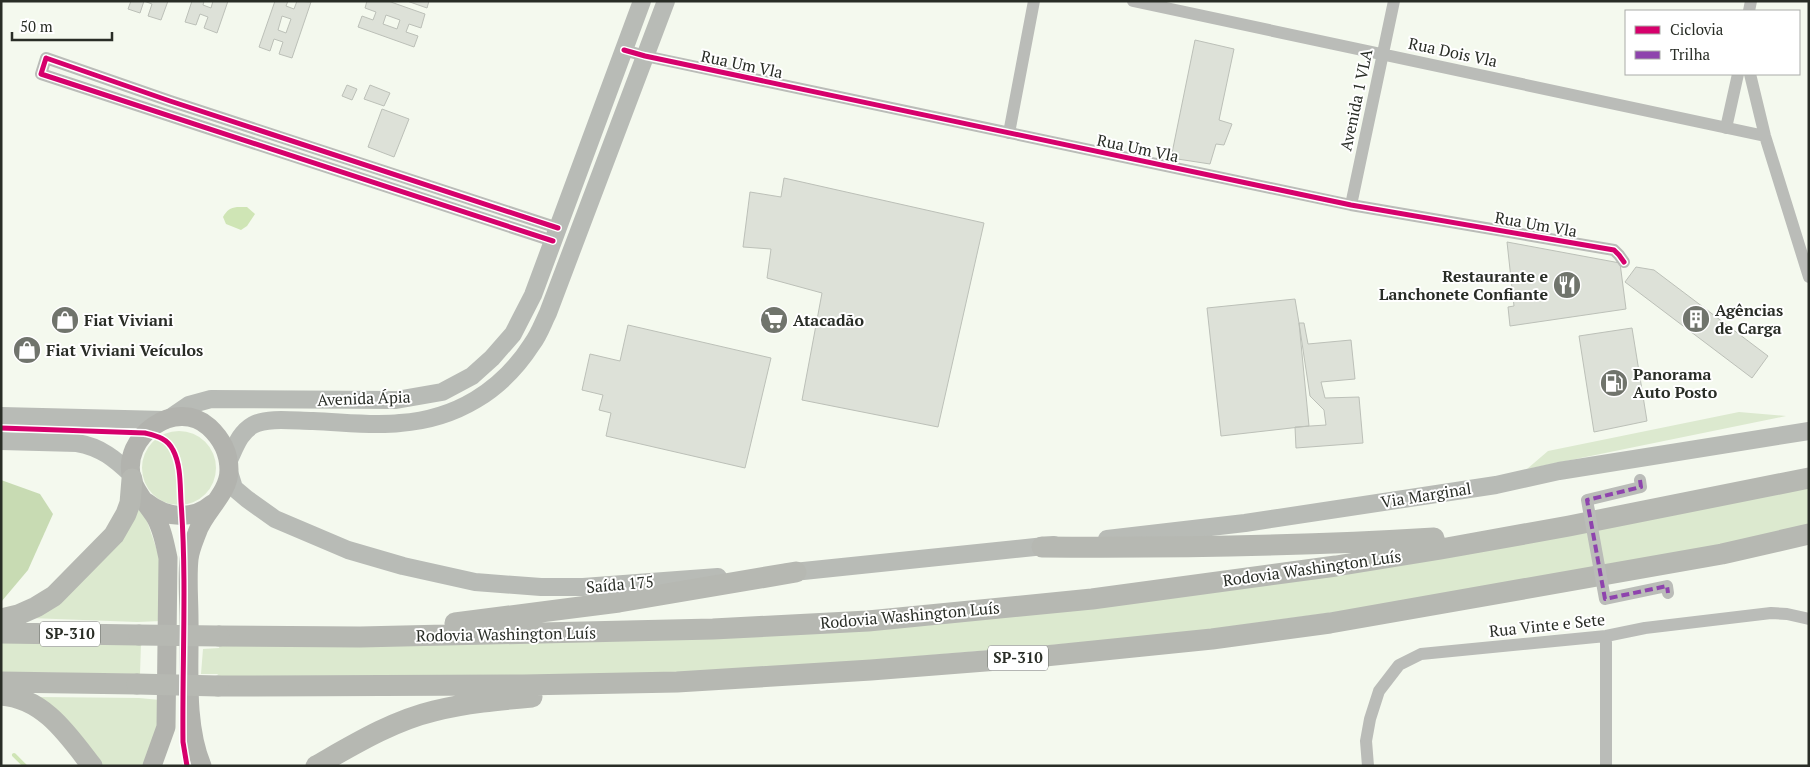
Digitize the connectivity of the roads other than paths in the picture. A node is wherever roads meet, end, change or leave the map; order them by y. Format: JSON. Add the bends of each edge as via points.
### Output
{"nodes":[{"id":1,"x":642,"y":1,"type":"edge"},
{"id":2,"x":666,"y":1,"type":"edge"},
{"id":3,"x":1034,"y":1,"type":"edge"},
{"id":4,"x":1133,"y":1,"type":"edge"},
{"id":5,"x":1394,"y":1,"type":"edge"},
{"id":6,"x":624,"y":50,"type":"junction"},
{"id":7,"x":1383,"y":54,"type":"junction"},
{"id":8,"x":645,"y":56,"type":"junction"},
{"id":9,"x":1738,"y":75,"type":"edge"},
{"id":10,"x":1750,"y":75,"type":"edge"},
{"id":11,"x":1726,"y":128,"type":"junction"},
{"id":12,"x":1009,"y":133,"type":"junction"},
{"id":13,"x":1765,"y":136,"type":"junction"},
{"id":14,"x":1351,"y":205,"type":"junction"},
{"id":15,"x":556,"y":234,"type":"junction"},
{"id":16,"x":1624,"y":262,"type":"dead end"},
{"id":17,"x":1809,"y":277,"type":"edge"},
{"id":18,"x":1,"y":416,"type":"edge"},
{"id":19,"x":167,"y":419,"type":"junction"},
{"id":20,"x":1809,"y":431,"type":"edge"},
{"id":21,"x":1,"y":441,"type":"edge"},
{"id":22,"x":229,"y":467,"type":"junction"},
{"id":23,"x":132,"y":477,"type":"junction"},
{"id":24,"x":1809,"y":478,"type":"edge"},
{"id":25,"x":1640,"y":480,"type":"dead end"},
{"id":26,"x":218,"y":498,"type":"junction"},
{"id":27,"x":143,"y":499,"type":"junction"},
{"id":28,"x":1544,"y":531,"type":"junction"},
{"id":29,"x":1809,"y":534,"type":"edge"},
{"id":30,"x":1042,"y":547,"type":"junction"},
{"id":31,"x":796,"y":572,"type":"junction"},
{"id":32,"x":1668,"y":593,"type":"dead end"},
{"id":33,"x":1,"y":619,"type":"edge"},
{"id":34,"x":1809,"y":619,"type":"edge"},
{"id":35,"x":1,"y":633,"type":"edge"},
{"id":36,"x":1606,"y":636,"type":"junction"},
{"id":37,"x":360,"y":637,"type":"junction"},
{"id":38,"x":1,"y":682,"type":"edge"},
{"id":39,"x":677,"y":682,"type":"junction"},
{"id":40,"x":1,"y":695,"type":"edge"},
{"id":41,"x":200,"y":760,"type":"edge"},
{"id":42,"x":92,"y":766,"type":"edge"},
{"id":43,"x":152,"y":766,"type":"edge"},
{"id":44,"x":316,"y":766,"type":"edge"},
{"id":45,"x":1368,"y":766,"type":"edge"},
{"id":46,"x":1606,"y":766,"type":"edge"}],
"edges":[{"from":1,"to":6,"type":"main road","name":"Avenida Ápia"},
{"from":2,"to":8,"type":"main road","name":"Avenida Ápia"},
{"from":3,"to":12,"type":"street"},
{"from":4,"to":7,"type":"street","name":"Rua Dois Vla"},
{"from":5,"to":7,"type":"street","name":"Avenida 1 VLA"},
{"from":6,"to":8,"type":"street","name":"Rua Um Vla"},
{"from":6,"to":15,"type":"main road","name":"Avenida Ápia"},
{"from":7,"to":11,"type":"street","name":"Rua Dois Vla"},
{"from":7,"to":14,"type":"street","name":"Avenida 1 VLA"},
{"from":8,"to":12,"type":"street","name":"Rua Um Vla"},
{"from":8,"to":22,"type":"main road","name":"Avenida Ápia","via":[[548,313],[533,344],[488,393],[455,411],[427,420],[399,423],[277,420],[254,424],[242,433]]},
{"from":9,"to":11,"type":"street"},
{"from":10,"to":13,"type":"street"},
{"from":11,"to":13,"type":"street","name":"Rua Dois Vla"},
{"from":12,"to":14,"type":"street","name":"Rua Um Vla"},
{"from":13,"to":17,"type":"street"},
{"from":14,"to":16,"type":"street","name":"Rua Um Vla","via":[[1614,250]]},
{"from":15,"to":15,"type":"street","via":[[170,101],[46,58],[41,74]]},
{"from":15,"to":19,"type":"main road","name":"Avenida Ápia","via":[[534,295],[513,334],[472,376],[442,392],[396,400],[211,399],[189,405]]},
{"from":18,"to":19,"type":"main road"},
{"from":19,"to":22,"type":"main road","via":[[188,418],[206,424],[219,436],[228,453]]},
{"from":19,"to":23,"type":"main road","via":[[152,426],[138,440],[131,459]]},
{"from":20,"to":30,"type":"main road","name":"Via Marginal","via":[[1558,471],[1496,485],[1245,523]]},
{"from":21,"to":23,"type":"main road","via":[[88,445],[108,454]]},
{"from":22,"to":26,"type":"main road","via":[[226,486]]},
{"from":22,"to":31,"type":"main road","name":"Saída 175","via":[[234,488],[283,522],[348,550],[475,582],[583,587]]},
{"from":23,"to":27,"type":"main road"},
{"from":23,"to":33,"type":"highway","via":[[130,503],[114,535],[54,596],[18,615]]},
{"from":24,"to":28,"type":"highway","name":"Rodovia Washington Luís","number":"SP-310"},
{"from":25,"to":32,"type":"street","bridge":true,"via":[[1641,487],[1587,500],[1605,598],[1667,586]]},
{"from":26,"to":27,"type":"main road","via":[[189,516],[172,516],[156,510]]},
{"from":26,"to":41,"type":"main road","via":[[199,526],[189,558],[191,727]]},
{"from":27,"to":43,"type":"main road","via":[[155,516],[168,558],[166,727]]},
{"from":28,"to":30,"type":"highway","via":[[1262,546]]},
{"from":28,"to":37,"type":"highway","name":"Rodovia Washington Luís","number":"SP-310","via":[[1355,563],[1092,599],[868,621],[713,629]]},
{"from":29,"to":39,"type":"highway","number":"SP-310","via":[[1722,554],[1447,603],[1222,638],[957,664]]},
{"from":30,"to":31,"type":"main road","name":"Saída 175"},
{"from":31,"to":37,"type":"highway","via":[[618,602]]},
{"from":34,"to":36,"type":"street","name":"Rua Vinte e Sete","via":[[1771,613]]},
{"from":35,"to":37,"type":"highway","name":"Rodovia Washington Luís","number":"SP-310","bridge":true},
{"from":36,"to":45,"type":"street","name":"Rua Vinte e Sete","via":[[1421,654],[1399,666],[1379,691],[1373,710],[1366,741]]},
{"from":36,"to":46,"type":"street"},
{"from":38,"to":39,"type":"highway","number":"SP-310","bridge":true,"via":[[218,686]]},
{"from":39,"to":44,"type":"highway","via":[[472,703],[432,711],[396,724]]},
{"from":40,"to":42,"type":"highway","via":[[24,700],[40,708],[65,732]]}]}
